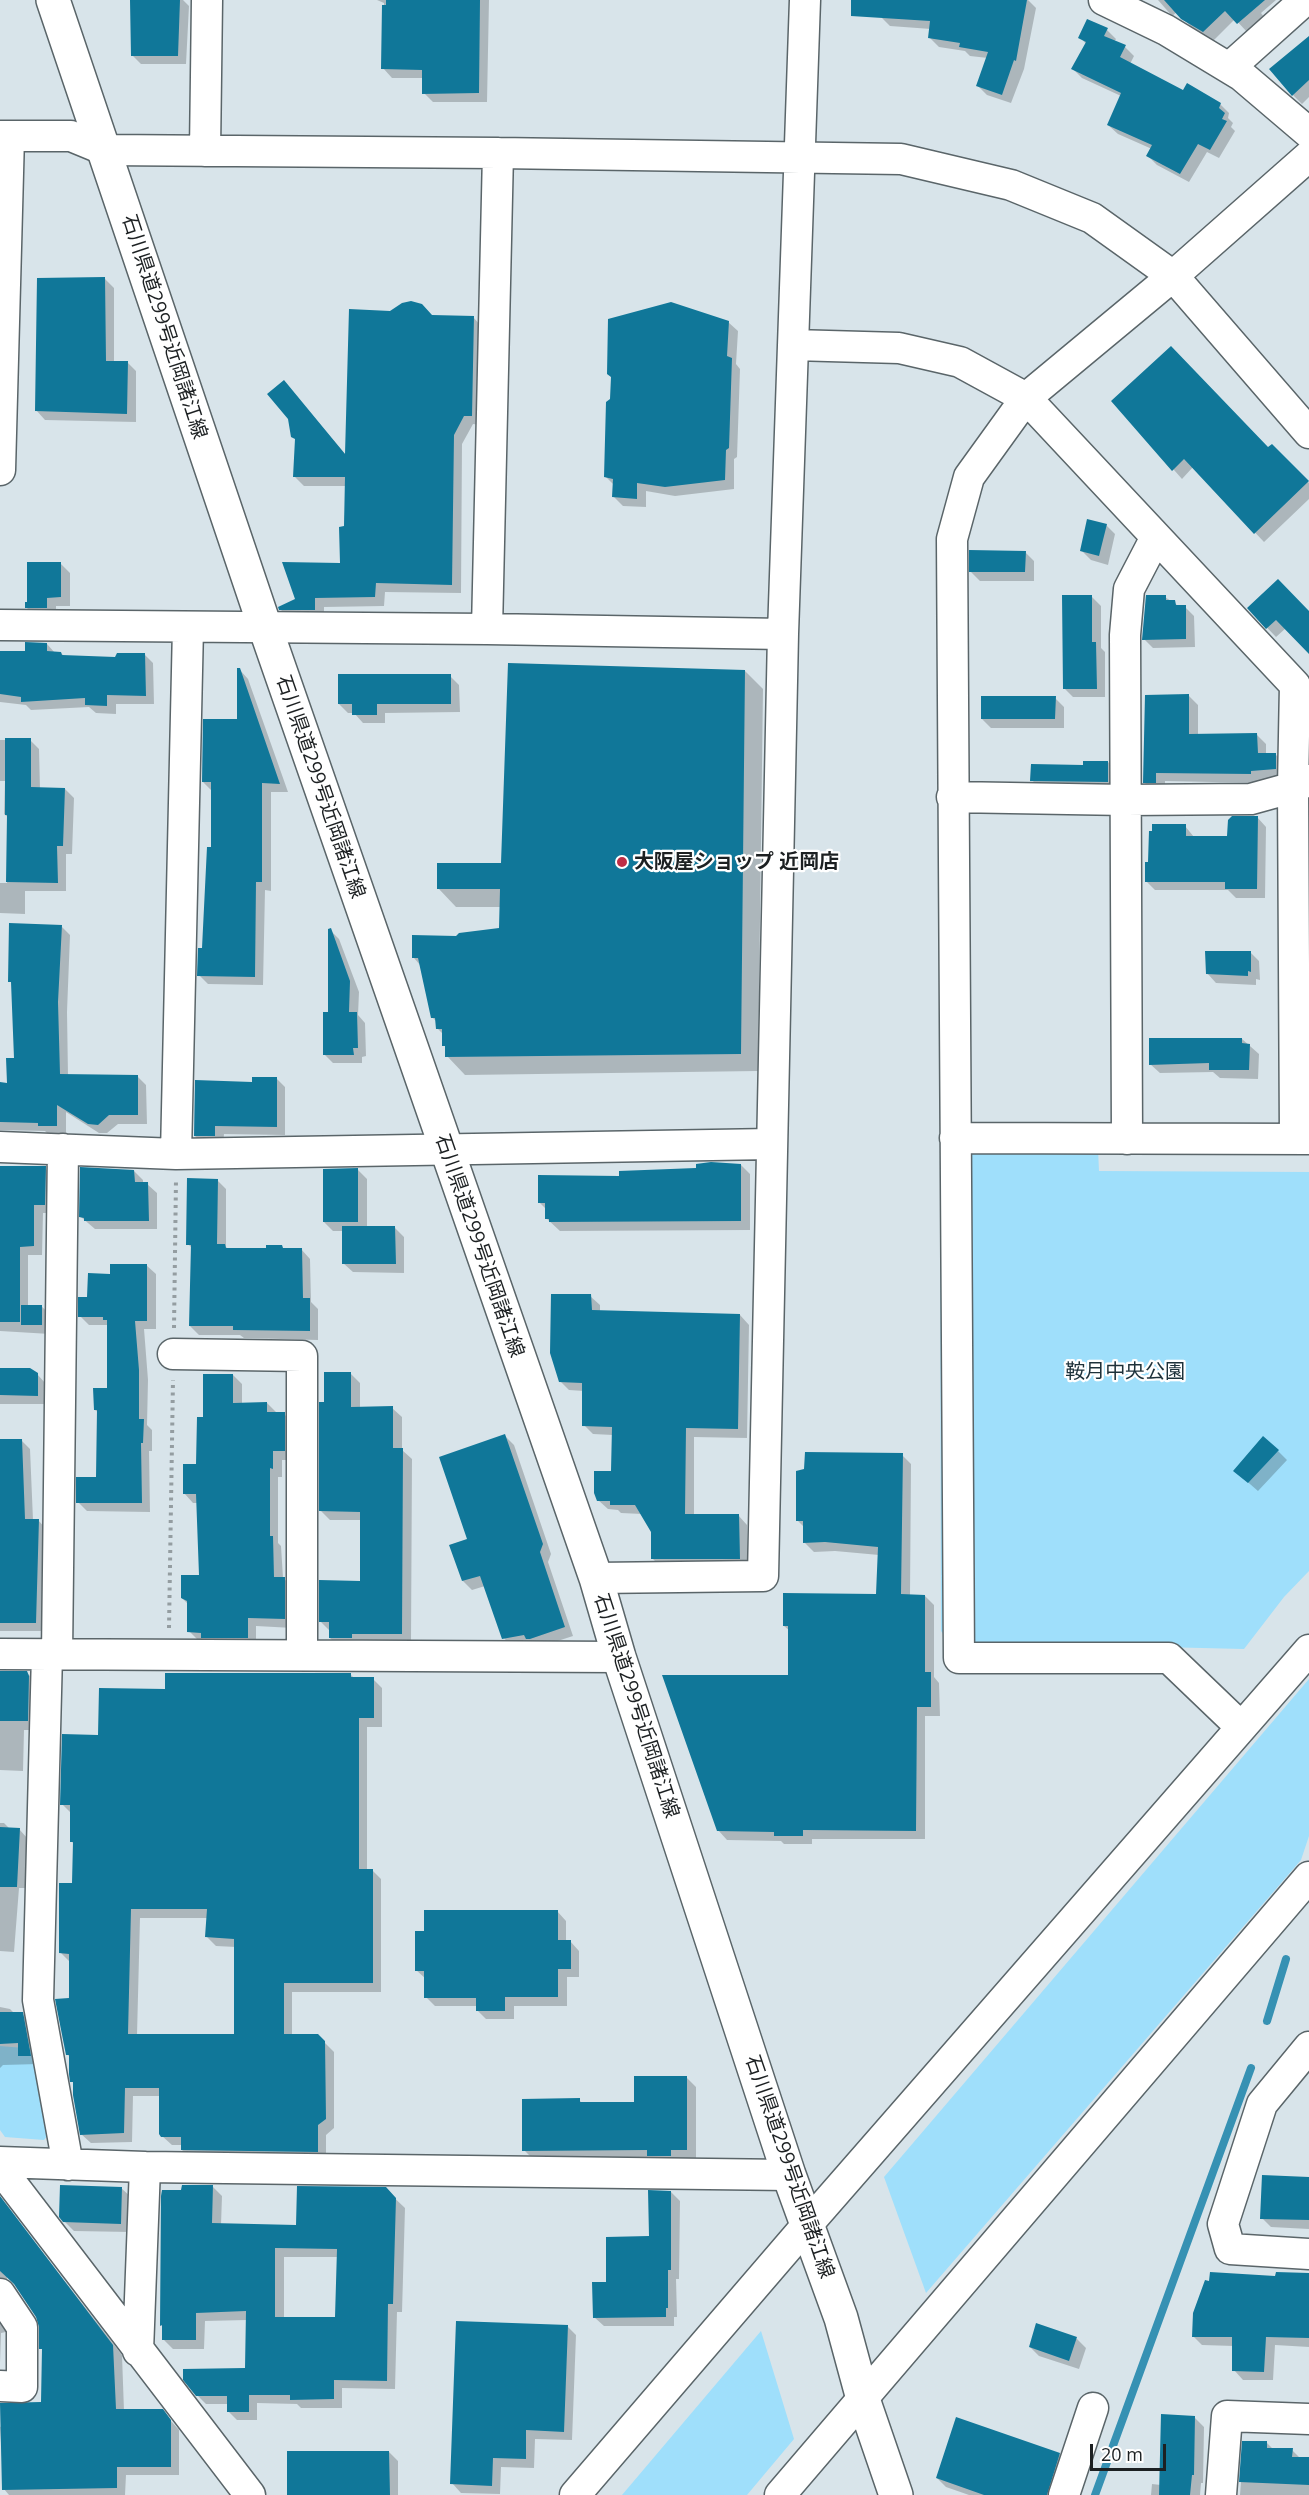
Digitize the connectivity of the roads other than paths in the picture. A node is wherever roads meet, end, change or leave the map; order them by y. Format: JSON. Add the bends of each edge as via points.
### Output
{"nodes":[{"id":1,"x":53,"y":0,"type":"edge"},
{"id":2,"x":207,"y":0,"type":"edge"},
{"id":3,"x":805,"y":0,"type":"edge"},
{"id":4,"x":1305,"y":0,"type":"edge"},
{"id":5,"x":1122,"y":3,"type":"edge"},
{"id":6,"x":1229,"y":68,"type":"junction"},
{"id":7,"x":1309,"y":133,"type":"edge"},
{"id":8,"x":5,"y":136,"type":"edge"},
{"id":9,"x":105,"y":150,"type":"junction"},
{"id":10,"x":205,"y":151,"type":"junction"},
{"id":11,"x":498,"y":153,"type":"junction"},
{"id":12,"x":1309,"y":156,"type":"edge"},
{"id":13,"x":800,"y":157,"type":"junction"},
{"id":14,"x":1173,"y":276,"type":"junction"},
{"id":15,"x":794,"y":345,"type":"junction"},
{"id":16,"x":1026,"y":398,"type":"junction"},
{"id":17,"x":1309,"y":434,"type":"edge"},
{"id":18,"x":0,"y":470,"type":"edge"},
{"id":19,"x":1156,"y":537,"type":"junction"},
{"id":20,"x":0,"y":625,"type":"edge"},
{"id":21,"x":188,"y":627,"type":"junction"},
{"id":22,"x":265,"y":627,"type":"junction"},
{"id":23,"x":487,"y":629,"type":"junction"},
{"id":24,"x":783,"y":634,"type":"junction"},
{"id":25,"x":1301,"y":783,"type":"edge"},
{"id":26,"x":952,"y":796,"type":"junction"},
{"id":27,"x":1126,"y":800,"type":"junction"},
{"id":28,"x":955,"y":1138,"type":"junction"},
{"id":29,"x":1127,"y":1139,"type":"junction"},
{"id":30,"x":1302,"y":1139,"type":"edge"},
{"id":31,"x":771,"y":1144,"type":"junction"},
{"id":32,"x":0,"y":1147,"type":"edge"},
{"id":33,"x":63,"y":1149,"type":"junction"},
{"id":34,"x":446,"y":1149,"type":"junction"},
{"id":35,"x":176,"y":1154,"type":"junction"},
{"id":36,"x":173,"y":1354,"type":"road end"},
{"id":37,"x":596,"y":1578,"type":"junction"},
{"id":38,"x":1309,"y":1650,"type":"edge"},
{"id":39,"x":0,"y":1654,"type":"edge"},
{"id":40,"x":52,"y":1654,"type":"junction"},
{"id":41,"x":302,"y":1655,"type":"junction"},
{"id":42,"x":619,"y":1657,"type":"junction"},
{"id":43,"x":1241,"y":1727,"type":"junction"},
{"id":44,"x":1309,"y":1876,"type":"edge"},
{"id":45,"x":1309,"y":2048,"type":"edge"},
{"id":46,"x":0,"y":2162,"type":"edge"},
{"id":47,"x":68,"y":2165,"type":"junction"},
{"id":48,"x":145,"y":2167,"type":"junction"},
{"id":49,"x":0,"y":2168,"type":"edge"},
{"id":50,"x":789,"y":2175,"type":"junction"},
{"id":51,"x":807,"y":2225,"type":"junction"},
{"id":52,"x":1309,"y":2254,"type":"edge"},
{"id":53,"x":0,"y":2294,"type":"edge"},
{"id":54,"x":138,"y":2351,"type":"junction"},
{"id":55,"x":0,"y":2386,"type":"edge"},
{"id":56,"x":863,"y":2398,"type":"junction"},
{"id":57,"x":1093,"y":2408,"type":"dead end"},
{"id":58,"x":1309,"y":2419,"type":"edge"},
{"id":59,"x":250,"y":2495,"type":"edge"},
{"id":60,"x":575,"y":2495,"type":"edge"},
{"id":61,"x":780,"y":2495,"type":"edge"},
{"id":62,"x":896,"y":2495,"type":"edge"},
{"id":63,"x":1064,"y":2495,"type":"edge"},
{"id":64,"x":1221,"y":2495,"type":"edge"}],
"edges":[{"from":1,"to":9,"type":"main road","name":"石川県道299号近岡諸江線"},
{"from":2,"to":10,"type":"street"},
{"from":3,"to":13,"type":"street"},
{"from":4,"to":6,"type":"street"},
{"from":5,"to":6,"type":"street"},
{"from":6,"to":7,"type":"street"},
{"from":8,"to":9,"type":"street","via":[[71,136]]},
{"from":8,"to":18,"type":"street"},
{"from":9,"to":10,"type":"street"},
{"from":9,"to":22,"type":"main road","name":"石川県道299号近岡諸江線"},
{"from":10,"to":11,"type":"street"},
{"from":11,"to":13,"type":"street"},
{"from":11,"to":23,"type":"street"},
{"from":12,"to":14,"type":"street"},
{"from":13,"to":14,"type":"street","via":[[901,159],[1011,185],[1092,218]]},
{"from":13,"to":15,"type":"street"},
{"from":14,"to":16,"type":"street"},
{"from":14,"to":17,"type":"street"},
{"from":15,"to":16,"type":"street","via":[[899,348],[960,362]]},
{"from":15,"to":24,"type":"street"},
{"from":16,"to":19,"type":"street"},
{"from":16,"to":26,"type":"street","via":[[969,477],[952,539]]},
{"from":19,"to":25,"type":"street","via":[[1295,684]]},
{"from":19,"to":27,"type":"street","via":[[1129,589],[1125,635]]},
{"from":20,"to":21,"type":"street"},
{"from":21,"to":22,"type":"street"},
{"from":21,"to":35,"type":"street"},
{"from":22,"to":23,"type":"street"},
{"from":22,"to":34,"type":"main road","name":"石川県道299号近岡諸江線"},
{"from":23,"to":24,"type":"street"},
{"from":24,"to":31,"type":"street"},
{"from":25,"to":27,"type":"street","via":[[1251,799]]},
{"from":25,"to":30,"type":"street"},
{"from":26,"to":27,"type":"street"},
{"from":26,"to":28,"type":"street"},
{"from":27,"to":29,"type":"street"},
{"from":28,"to":29,"type":"street"},
{"from":28,"to":43,"type":"street","via":[[959,1658],[1169,1658]]},
{"from":29,"to":30,"type":"street"},
{"from":31,"to":34,"type":"street"},
{"from":31,"to":37,"type":"street","via":[[763,1576]]},
{"from":32,"to":33,"type":"street"},
{"from":33,"to":35,"type":"street"},
{"from":33,"to":40,"type":"street"},
{"from":34,"to":35,"type":"street"},
{"from":34,"to":37,"type":"main road","name":"石川県道299号近岡諸江線"},
{"from":36,"to":41,"type":"street","via":[[302,1356]]},
{"from":37,"to":42,"type":"main road","name":"石川県道299号近岡諸江線"},
{"from":38,"to":43,"type":"street"},
{"from":39,"to":40,"type":"street"},
{"from":40,"to":41,"type":"street"},
{"from":40,"to":47,"type":"street","via":[[38,2000]]},
{"from":41,"to":42,"type":"street"},
{"from":42,"to":50,"type":"main road","name":"石川県道299号近岡諸江線"},
{"from":43,"to":51,"type":"street"},
{"from":44,"to":56,"type":"street"},
{"from":45,"to":52,"type":"street","via":[[1262,2104],[1223,2224],[1230,2248]]},
{"from":46,"to":47,"type":"street"},
{"from":47,"to":48,"type":"street"},
{"from":48,"to":50,"type":"street"},
{"from":48,"to":54,"type":"street"},
{"from":49,"to":54,"type":"street"},
{"from":50,"to":51,"type":"main road","name":"石川県道299号近岡諸江線"},
{"from":51,"to":56,"type":"main road","name":"石川県道299号近岡諸江線","via":[[842,2318]]},
{"from":51,"to":60,"type":"street"},
{"from":53,"to":55,"type":"street","via":[[22,2327],[22,2387]]},
{"from":54,"to":59,"type":"street"},
{"from":56,"to":61,"type":"street"},
{"from":56,"to":62,"type":"main road","name":"石川県道299号近岡諸江線"},
{"from":57,"to":63,"type":"street"},
{"from":58,"to":64,"type":"street","via":[[1227,2416]]}]}
